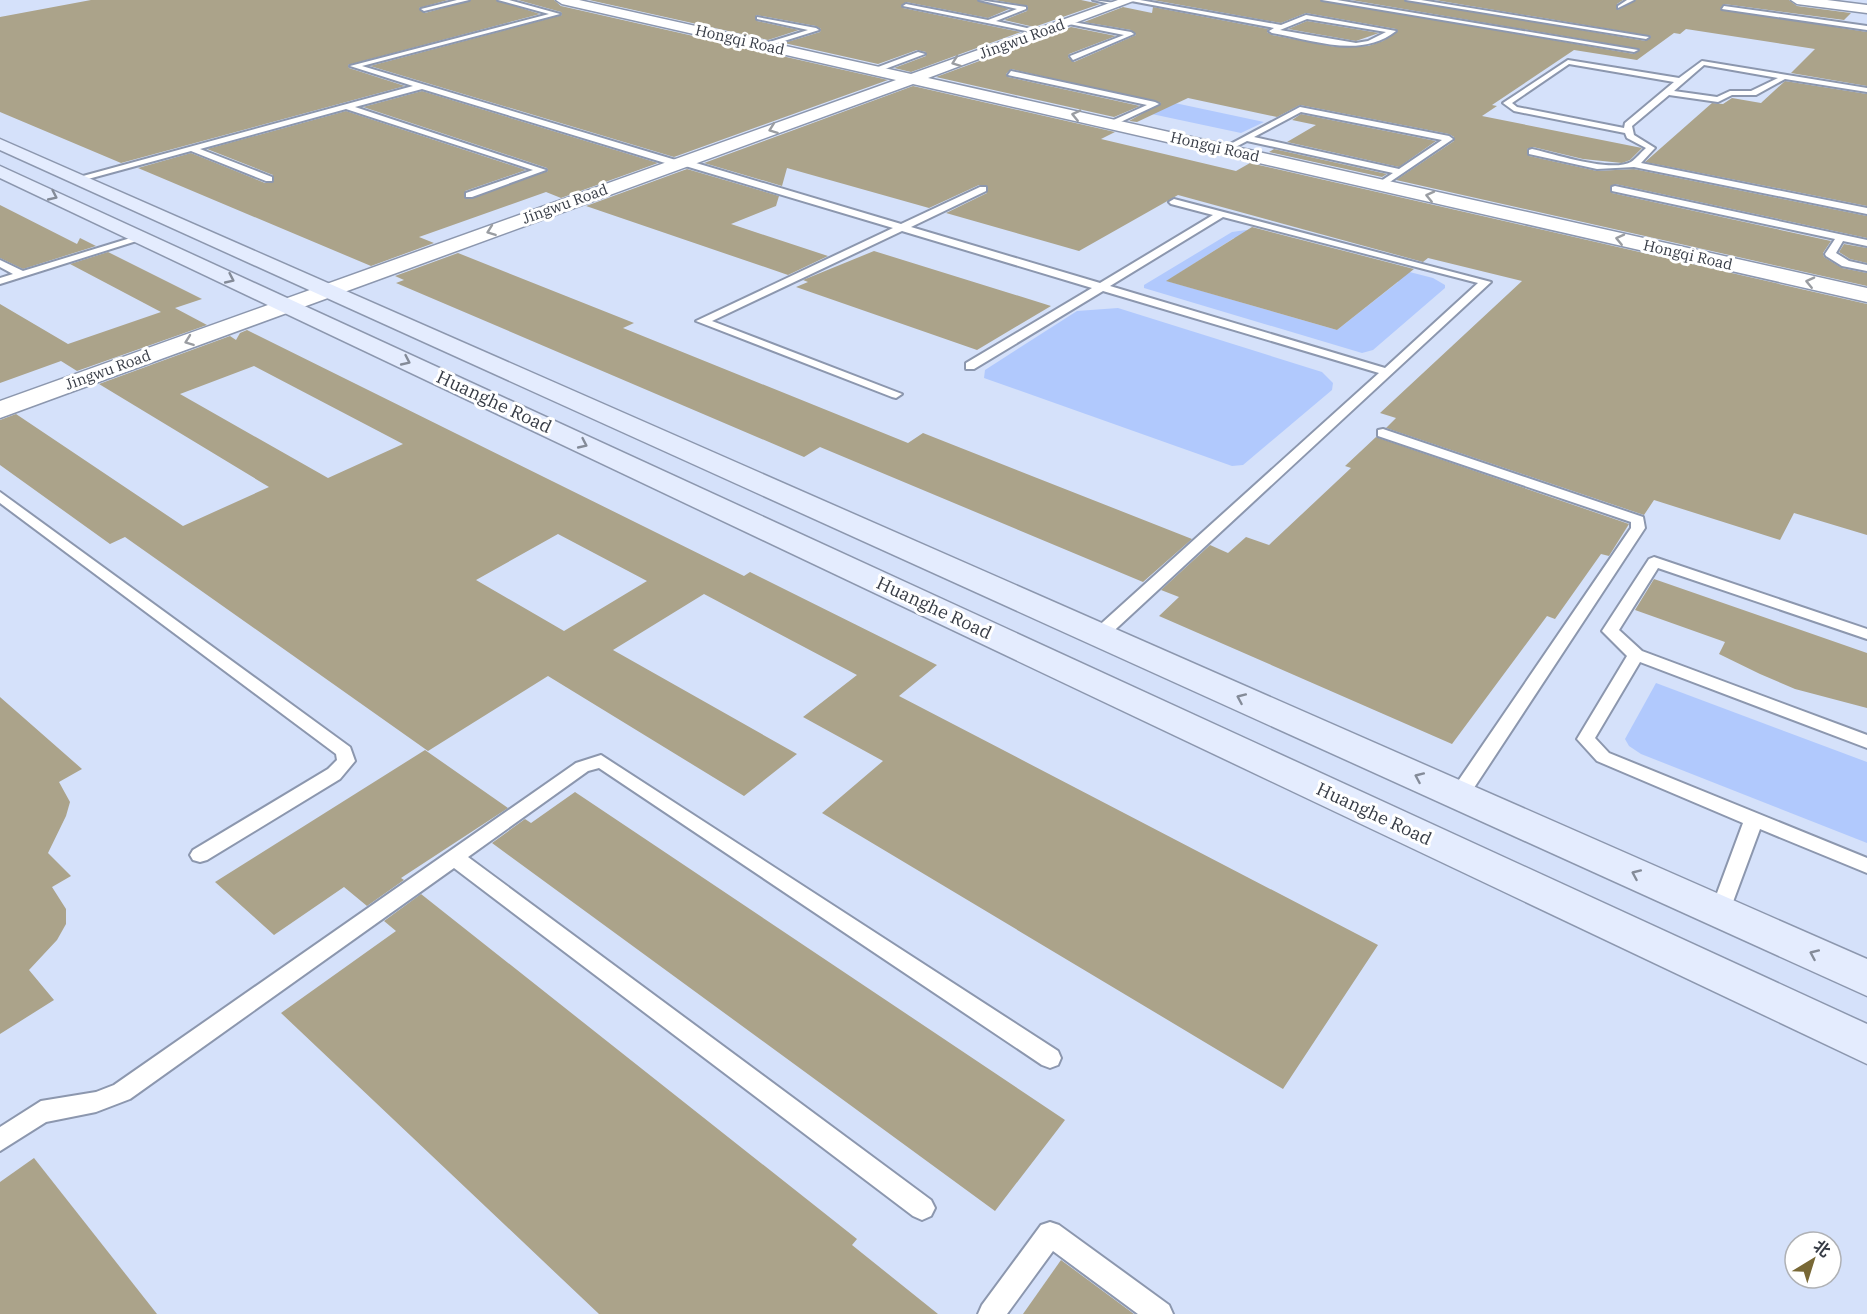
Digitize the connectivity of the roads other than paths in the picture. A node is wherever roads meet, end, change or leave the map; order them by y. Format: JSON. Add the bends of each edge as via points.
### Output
{"nodes":[{"id":1,"x":466,"y":0,"type":"edge"},
{"id":2,"x":501,"y":0,"type":"edge"},
{"id":3,"x":562,"y":0,"type":"edge"},
{"id":4,"x":982,"y":0,"type":"edge"},
{"id":5,"x":1096,"y":0,"type":"edge"},
{"id":6,"x":1325,"y":0,"type":"edge"},
{"id":7,"x":1409,"y":0,"type":"edge"},
{"id":8,"x":1631,"y":0,"type":"edge"},
{"id":9,"x":1797,"y":0,"type":"edge"},
{"id":10,"x":1126,"y":2,"type":"edge"},
{"id":11,"x":906,"y":6,"type":"dead end"},
{"id":12,"x":1620,"y":7,"type":"dead end"},
{"id":13,"x":1724,"y":8,"type":"dead end"},
{"id":14,"x":424,"y":9,"type":"dead end"},
{"id":15,"x":1867,"y":9,"type":"edge"},
{"id":16,"x":1488,"y":12,"type":"junction"},
{"id":17,"x":759,"y":18,"type":"dead end"},
{"id":18,"x":988,"y":22,"type":"junction"},
{"id":19,"x":1069,"y":22,"type":"junction"},
{"id":20,"x":1468,"y":23,"type":"junction"},
{"id":21,"x":1281,"y":27,"type":"junction"},
{"id":22,"x":1867,"y":28,"type":"edge"},
{"id":23,"x":1041,"y":32,"type":"junction"},
{"id":24,"x":1646,"y":37,"type":"dead end"},
{"id":25,"x":765,"y":45,"type":"junction"},
{"id":26,"x":1634,"y":50,"type":"dead end"},
{"id":27,"x":921,"y":54,"type":"dead end"},
{"id":28,"x":1072,"y":58,"type":"dead end"},
{"id":29,"x":874,"y":70,"type":"junction"},
{"id":30,"x":1011,"y":74,"type":"dead end"},
{"id":31,"x":1783,"y":76,"type":"junction"},
{"id":32,"x":912,"y":78,"type":"junction"},
{"id":33,"x":1681,"y":81,"type":"junction"},
{"id":34,"x":421,"y":86,"type":"junction"},
{"id":35,"x":1867,"y":90,"type":"edge"},
{"id":36,"x":1668,"y":92,"type":"junction"},
{"id":37,"x":1164,"y":99,"type":"dead end"},
{"id":38,"x":1154,"y":104,"type":"junction"},
{"id":39,"x":346,"y":106,"type":"junction"},
{"id":40,"x":1112,"y":124,"type":"junction"},
{"id":41,"x":1629,"y":131,"type":"junction"},
{"id":42,"x":1246,"y":138,"type":"junction"},
{"id":43,"x":0,"y":144,"type":"edge"},
{"id":44,"x":191,"y":148,"type":"junction"},
{"id":45,"x":1225,"y":149,"type":"junction"},
{"id":46,"x":1532,"y":152,"type":"dead end"},
{"id":47,"x":680,"y":163,"type":"junction"},
{"id":48,"x":1634,"y":164,"type":"junction"},
{"id":49,"x":0,"y":171,"type":"edge"},
{"id":50,"x":1400,"y":172,"type":"junction"},
{"id":51,"x":77,"y":179,"type":"junction"},
{"id":52,"x":268,"y":179,"type":"dead end"},
{"id":53,"x":1381,"y":185,"type":"junction"},
{"id":54,"x":983,"y":189,"type":"dead end"},
{"id":55,"x":1615,"y":189,"type":"dead end"},
{"id":56,"x":469,"y":195,"type":"dead end"},
{"id":57,"x":1174,"y":202,"type":"dead end"},
{"id":58,"x":1867,"y":211,"type":"edge"},
{"id":59,"x":1222,"y":214,"type":"junction"},
{"id":60,"x":902,"y":227,"type":"junction"},
{"id":61,"x":1841,"y":237,"type":"junction"},
{"id":62,"x":141,"y":238,"type":"junction"},
{"id":63,"x":1867,"y":243,"type":"edge"},
{"id":64,"x":0,"y":263,"type":"edge"},
{"id":65,"x":1867,"y":268,"type":"edge"},
{"id":66,"x":21,"y":274,"type":"junction"},
{"id":67,"x":0,"y":280,"type":"edge"},
{"id":68,"x":1101,"y":287,"type":"junction"},
{"id":69,"x":327,"y":290,"type":"junction"},
{"id":70,"x":1867,"y":295,"type":"edge"},
{"id":71,"x":286,"y":305,"type":"junction"},
{"id":72,"x":970,"y":366,"type":"dead end"},
{"id":73,"x":1387,"y":372,"type":"junction"},
{"id":74,"x":896,"y":394,"type":"dead end"},
{"id":75,"x":0,"y":410,"type":"edge"},
{"id":76,"x":1383,"y":433,"type":"dead end"},
{"id":77,"x":0,"y":496,"type":"edge"},
{"id":78,"x":1867,"y":634,"type":"edge"},
{"id":79,"x":1100,"y":635,"type":"junction"},
{"id":80,"x":1636,"y":656,"type":"junction"},
{"id":81,"x":1867,"y":742,"type":"edge"},
{"id":82,"x":1459,"y":795,"type":"junction"},
{"id":83,"x":1754,"y":819,"type":"junction"},
{"id":84,"x":200,"y":855,"type":"dead end"},
{"id":85,"x":454,"y":857,"type":"junction"},
{"id":86,"x":1867,"y":866,"type":"edge"},
{"id":87,"x":1720,"y":912,"type":"junction"},
{"id":88,"x":1867,"y":978,"type":"edge"},
{"id":89,"x":1867,"y":1046,"type":"edge"},
{"id":90,"x":1050,"y":1058,"type":"dead end"},
{"id":91,"x":0,"y":1140,"type":"edge"},
{"id":92,"x":922,"y":1208,"type":"dead end"},
{"id":93,"x":991,"y":1314,"type":"edge"},
{"id":94,"x":1160,"y":1314,"type":"edge"}],
"edges":[{"from":1,"to":14,"type":"lane"},
{"from":2,"to":34,"type":"lane","via":[[557,14],[354,66]]},
{"from":3,"to":25,"type":"street","name":"Hongqi Road"},
{"from":4,"to":18,"type":"lane","via":[[1024,8]]},
{"from":5,"to":10,"type":"lane"},
{"from":6,"to":20,"type":"lane"},
{"from":7,"to":16,"type":"lane"},
{"from":8,"to":12,"type":"lane"},
{"from":9,"to":15,"type":"street"},
{"from":10,"to":19,"type":"street","name":"Jingwu Road"},
{"from":10,"to":21,"type":"lane"},
{"from":11,"to":18,"type":"lane"},
{"from":13,"to":22,"type":"lane"},
{"from":16,"to":20,"type":"lane"},
{"from":16,"to":24,"type":"lane"},
{"from":17,"to":25,"type":"lane","via":[[816,30]]},
{"from":18,"to":23,"type":"lane"},
{"from":19,"to":23,"type":"street","name":"Jingwu Road"},
{"from":19,"to":28,"type":"lane","via":[[1131,34]]},
{"from":20,"to":26,"type":"lane"},
{"from":21,"to":21,"type":"lane","via":[[1305,16],[1393,31],[1370,43],[1356,45],[1272,31]]},
{"from":23,"to":32,"type":"street","name":"Jingwu Road","one_way":true},
{"from":25,"to":29,"type":"street","name":"Hongqi Road"},
{"from":27,"to":29,"type":"lane"},
{"from":29,"to":32,"type":"street","name":"Hongqi Road"},
{"from":30,"to":38,"type":"lane"},
{"from":31,"to":33,"type":"lane","via":[[1702,63]]},
{"from":31,"to":35,"type":"lane"},
{"from":31,"to":36,"type":"lane","via":[[1753,93],[1730,93],[1718,100]]},
{"from":40,"to":32,"type":"street","name":"Hongqi Road","one_way":true},
{"from":32,"to":47,"type":"street","name":"Jingwu Road","one_way":true},
{"from":33,"to":36,"type":"lane"},
{"from":33,"to":41,"type":"lane","via":[[1568,62],[1507,104],[1514,109]]},
{"from":34,"to":39,"type":"lane"},
{"from":34,"to":47,"type":"lane"},
{"from":36,"to":41,"type":"lane","via":[[1629,125]]},
{"from":37,"to":38,"type":"lane"},
{"from":38,"to":40,"type":"lane"},
{"from":39,"to":44,"type":"lane"},
{"from":39,"to":56,"type":"lane","via":[[542,170]]},
{"from":40,"to":45,"type":"street","name":"Hongqi Road"},
{"from":41,"to":48,"type":"lane","via":[[1630,136],[1651,148]]},
{"from":42,"to":45,"type":"lane"},
{"from":42,"to":50,"type":"lane"},
{"from":42,"to":50,"type":"lane","via":[[1300,109],[1449,139]]},
{"from":43,"to":51,"type":"main road","name":"Huanghe Road"},
{"from":44,"to":51,"type":"lane"},
{"from":44,"to":52,"type":"lane"},
{"from":45,"to":53,"type":"street","name":"Hongqi Road"},
{"from":46,"to":48,"type":"lane","via":[[1610,167]]},
{"from":47,"to":60,"type":"lane"},
{"from":47,"to":69,"type":"street","name":"Jingwu Road","one_way":true},
{"from":48,"to":58,"type":"lane"},
{"from":49,"to":62,"type":"main road","name":"Huanghe Road","one_way":true},
{"from":50,"to":53,"type":"lane"},
{"from":51,"to":69,"type":"main road","name":"Huanghe Road"},
{"from":70,"to":53,"type":"street","name":"Hongqi Road","one_way":true},
{"from":54,"to":60,"type":"lane"},
{"from":55,"to":61,"type":"lane"},
{"from":57,"to":59,"type":"lane"},
{"from":59,"to":68,"type":"lane"},
{"from":59,"to":73,"type":"lane","via":[[1486,282]]},
{"from":60,"to":68,"type":"lane"},
{"from":60,"to":74,"type":"lane","via":[[702,321]]},
{"from":61,"to":63,"type":"lane"},
{"from":61,"to":65,"type":"lane","via":[[1830,254],[1846,264]]},
{"from":62,"to":66,"type":"lane"},
{"from":62,"to":71,"type":"main road","name":"Huanghe Road","one_way":true},
{"from":64,"to":66,"type":"lane"},
{"from":66,"to":67,"type":"lane"},
{"from":68,"to":72,"type":"lane"},
{"from":68,"to":73,"type":"lane"},
{"from":69,"to":71,"type":"street","name":"Jingwu Road"},
{"from":69,"to":79,"type":"main road","name":"Huanghe Road"},
{"from":71,"to":75,"type":"street","name":"Jingwu Road","one_way":true},
{"from":71,"to":89,"type":"main road","name":"Huanghe Road","one_way":true},
{"from":73,"to":79,"type":"lane"},
{"from":76,"to":82,"type":"lane","via":[[1638,520],[1638,528]]},
{"from":77,"to":84,"type":"lane","via":[[344,751],[346,761],[334,774]]},
{"from":78,"to":80,"type":"lane","via":[[1654,562],[1610,631]]},
{"from":82,"to":79,"type":"main road","name":"Huanghe Road","one_way":true},
{"from":80,"to":81,"type":"lane"},
{"from":80,"to":83,"type":"lane","via":[[1586,739],[1592,748],[1603,757]]},
{"from":87,"to":82,"type":"main road","name":"Huanghe Road","one_way":true},
{"from":83,"to":86,"type":"lane"},
{"from":83,"to":87,"type":"lane"},
{"from":85,"to":90,"type":"lane","via":[[582,767],[601,761]]},
{"from":85,"to":91,"type":"lane","via":[[122,1092],[96,1102],[41,1112]]},
{"from":85,"to":92,"type":"lane"},
{"from":88,"to":87,"type":"main road","name":"Huanghe Road","one_way":true},
{"from":93,"to":94,"type":"lane","via":[[1050,1234]]}]}
